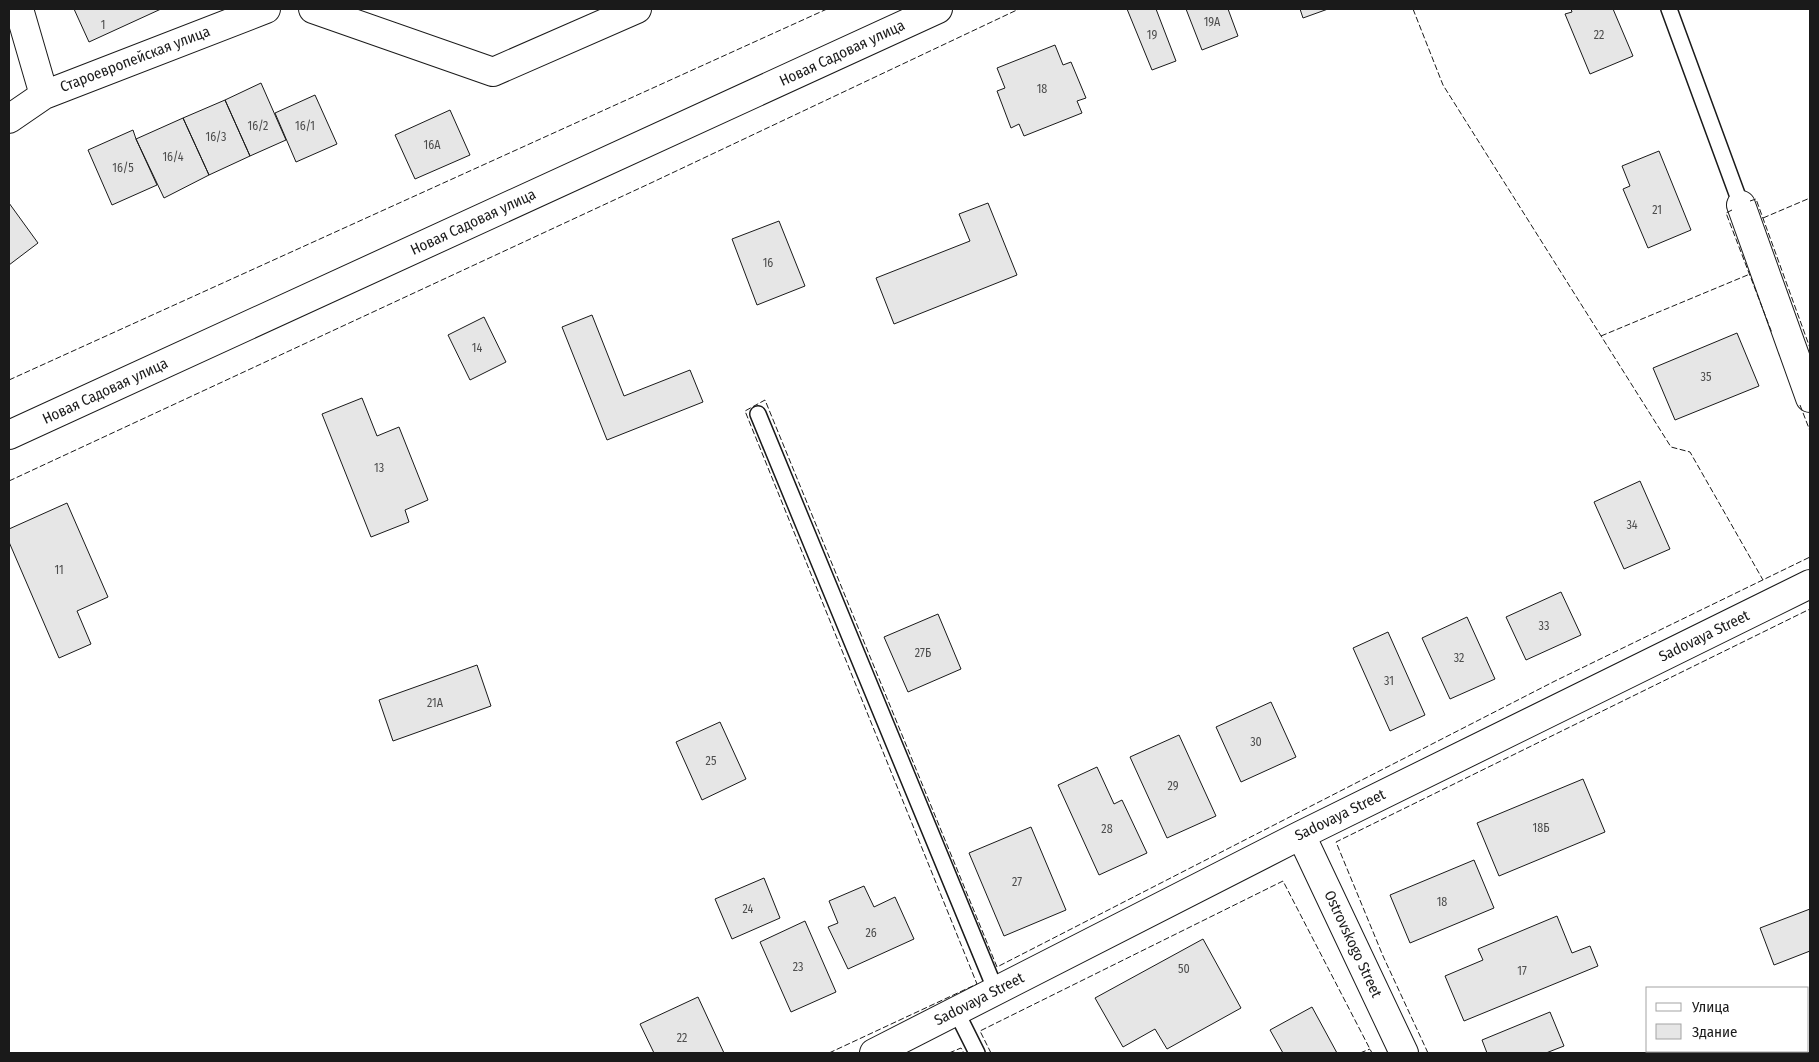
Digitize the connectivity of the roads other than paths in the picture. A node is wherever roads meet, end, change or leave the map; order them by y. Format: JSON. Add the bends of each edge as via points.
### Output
{"nodes":[{"id":1,"x":19,"y":9,"type":"edge"},
{"id":2,"x":266,"y":9,"type":"edge"},
{"id":3,"x":313,"y":9,"type":"edge"},
{"id":4,"x":637,"y":9,"type":"edge"},
{"id":5,"x":938,"y":9,"type":"edge"},
{"id":6,"x":1669,"y":9,"type":"edge"},
{"id":7,"x":44,"y":95,"type":"junction"},
{"id":8,"x":9,"y":119,"type":"edge"},
{"id":9,"x":1742,"y":205,"type":"joint"},
{"id":10,"x":1810,"y":398,"type":"edge"},
{"id":11,"x":758,"y":414,"type":"dead end"},
{"id":12,"x":9,"y":435,"type":"edge"},
{"id":13,"x":1810,"y":584,"type":"edge"},
{"id":14,"x":1301,"y":835,"type":"junction"},
{"id":15,"x":996,"y":991,"type":"junction"},
{"id":16,"x":956,"y":1011,"type":"junction"},
{"id":17,"x":874,"y":1053,"type":"edge"},
{"id":18,"x":977,"y":1053,"type":"edge"},
{"id":19,"x":1404,"y":1053,"type":"edge"}],
"edges":[{"from":1,"to":7,"type":"street"},
{"from":2,"to":7,"type":"street","name":"Староевропейская улица"},
{"from":3,"to":4,"type":"street","via":[[493,72]]},
{"from":5,"to":12,"type":"street","name":"Новая Садовая улица"},
{"from":6,"to":9,"type":"lane"},
{"from":7,"to":8,"type":"street","name":"Староевропейская улица"},
{"from":9,"to":10,"type":"street"},
{"from":11,"to":15,"type":"lane"},
{"from":13,"to":14,"type":"street","name":"Sadovaya Street"},
{"from":14,"to":15,"type":"street","name":"Sadovaya Street"},
{"from":14,"to":19,"type":"street","name":"Ostrovskogo Street"},
{"from":15,"to":16,"type":"street","name":"Sadovaya Street"},
{"from":16,"to":17,"type":"street","name":"Sadovaya Street"},
{"from":16,"to":18,"type":"lane"}]}
